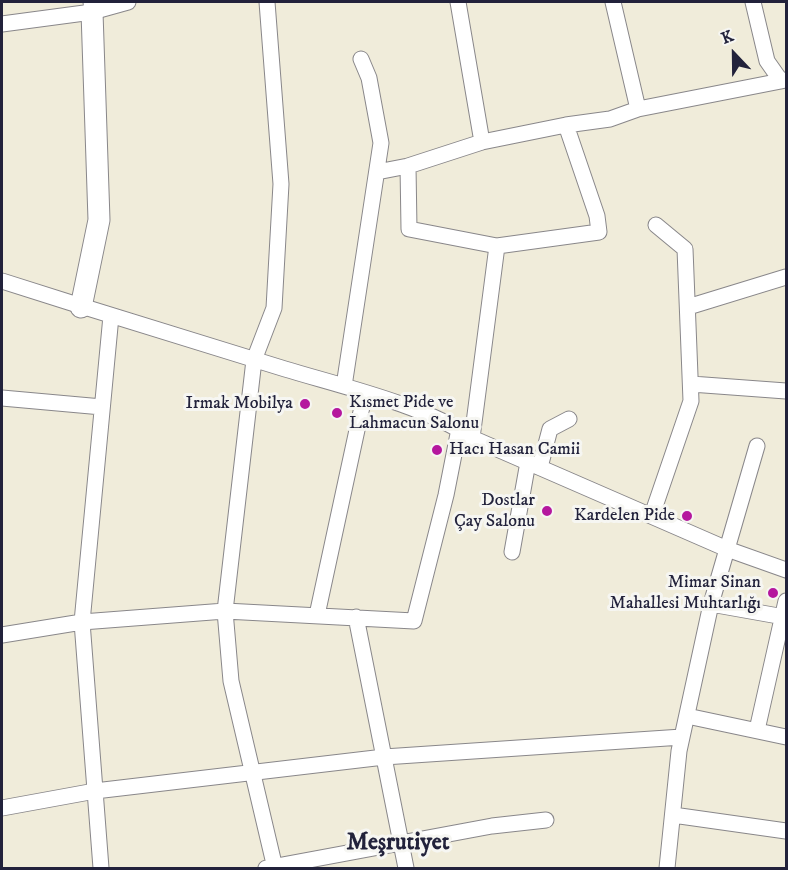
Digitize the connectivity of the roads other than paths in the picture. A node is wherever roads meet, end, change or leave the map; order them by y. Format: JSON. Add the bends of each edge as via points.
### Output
{"nodes":[{"id":1,"x":128,"y":2,"type":"edge"},
{"id":2,"x":267,"y":2,"type":"edge"},
{"id":3,"x":458,"y":2,"type":"edge"},
{"id":4,"x":613,"y":2,"type":"edge"},
{"id":5,"x":753,"y":2,"type":"edge"},
{"id":6,"x":91,"y":7,"type":"edge"},
{"id":7,"x":2,"y":24,"type":"edge"},
{"id":8,"x":361,"y":58,"type":"dead end"},
{"id":9,"x":784,"y":80,"type":"edge"},
{"id":10,"x":638,"y":109,"type":"junction"},
{"id":11,"x":566,"y":125,"type":"junction"},
{"id":12,"x":482,"y":142,"type":"junction"},
{"id":13,"x":408,"y":166,"type":"junction"},
{"id":14,"x":377,"y":171,"type":"junction"},
{"id":15,"x":656,"y":225,"type":"dead end"},
{"id":16,"x":497,"y":246,"type":"junction"},
{"id":17,"x":786,"y":278,"type":"edge"},
{"id":18,"x":2,"y":281,"type":"edge"},
{"id":19,"x":81,"y":307,"type":"junction"},
{"id":20,"x":688,"y":307,"type":"junction"},
{"id":21,"x":111,"y":316,"type":"junction"},
{"id":22,"x":254,"y":360,"type":"junction"},
{"id":23,"x":690,"y":384,"type":"junction"},
{"id":24,"x":344,"y":386,"type":"junction"},
{"id":25,"x":786,"y":391,"type":"edge"},
{"id":26,"x":365,"y":393,"type":"junction"},
{"id":27,"x":2,"y":398,"type":"edge"},
{"id":28,"x":102,"y":407,"type":"junction"},
{"id":29,"x":569,"y":419,"type":"dead end"},
{"id":30,"x":459,"y":429,"type":"junction"},
{"id":31,"x":472,"y":438,"type":"junction"},
{"id":32,"x":757,"y":446,"type":"dead end"},
{"id":33,"x":534,"y":465,"type":"junction"},
{"id":34,"x":652,"y":515,"type":"junction"},
{"id":35,"x":727,"y":549,"type":"junction"},
{"id":36,"x":512,"y":552,"type":"dead end"},
{"id":37,"x":786,"y":570,"type":"edge"},
{"id":38,"x":786,"y":601,"type":"edge"},
{"id":39,"x":711,"y":604,"type":"junction"},
{"id":40,"x":225,"y":611,"type":"junction"},
{"id":41,"x":316,"y":615,"type":"junction"},
{"id":42,"x":356,"y":617,"type":"junction"},
{"id":43,"x":784,"y":617,"type":"junction"},
{"id":44,"x":82,"y":622,"type":"junction"},
{"id":45,"x":2,"y":635,"type":"edge"},
{"id":46,"x":687,"y":716,"type":"junction"},
{"id":47,"x":757,"y":730,"type":"junction"},
{"id":48,"x":682,"y":737,"type":"junction"},
{"id":49,"x":786,"y":737,"type":"edge"},
{"id":50,"x":384,"y":757,"type":"junction"},
{"id":51,"x":255,"y":771,"type":"junction"},
{"id":52,"x":94,"y":791,"type":"junction"},
{"id":53,"x":2,"y":808,"type":"edge"},
{"id":54,"x":673,"y":815,"type":"junction"},
{"id":55,"x":546,"y":820,"type":"dead end"},
{"id":56,"x":786,"y":831,"type":"edge"},
{"id":57,"x":401,"y":845,"type":"junction"},
{"id":58,"x":101,"y":868,"type":"edge"},
{"id":59,"x":272,"y":868,"type":"edge"},
{"id":60,"x":406,"y":868,"type":"edge"},
{"id":61,"x":667,"y":868,"type":"edge"}],
"edges":[{"from":1,"to":6,"type":"street"},
{"from":2,"to":22,"type":"street","via":[[280,184],[274,308]]},
{"from":3,"to":12,"type":"street"},
{"from":4,"to":10,"type":"street"},
{"from":5,"to":9,"type":"street","via":[[768,62]]},
{"from":6,"to":7,"type":"street"},
{"from":6,"to":19,"type":"street","via":[[99,220]]},
{"from":8,"to":14,"type":"street","via":[[369,78],[381,143]]},
{"from":9,"to":10,"type":"street"},
{"from":10,"to":11,"type":"street","via":[[610,119]]},
{"from":11,"to":12,"type":"street"},
{"from":11,"to":16,"type":"street","via":[[599,232]]},
{"from":12,"to":13,"type":"street"},
{"from":13,"to":14,"type":"street"},
{"from":13,"to":16,"type":"street","via":[[408,229]]},
{"from":14,"to":24,"type":"street"},
{"from":15,"to":20,"type":"street","via":[[686,249]]},
{"from":16,"to":31,"type":"street"},
{"from":17,"to":20,"type":"street"},
{"from":18,"to":19,"type":"street"},
{"from":19,"to":21,"type":"street"},
{"from":20,"to":23,"type":"street"},
{"from":21,"to":22,"type":"street"},
{"from":21,"to":28,"type":"street"},
{"from":22,"to":24,"type":"street"},
{"from":22,"to":40,"type":"street"},
{"from":23,"to":25,"type":"street"},
{"from":23,"to":34,"type":"street","via":[[691,401]]},
{"from":24,"to":26,"type":"street"},
{"from":26,"to":30,"type":"street"},
{"from":26,"to":41,"type":"street"},
{"from":27,"to":28,"type":"street"},
{"from":28,"to":44,"type":"street"},
{"from":29,"to":33,"type":"street","via":[[550,429]]},
{"from":30,"to":31,"type":"street"},
{"from":30,"to":42,"type":"street","via":[[414,621]]},
{"from":31,"to":33,"type":"street"},
{"from":32,"to":35,"type":"street"},
{"from":33,"to":34,"type":"street"},
{"from":33,"to":36,"type":"street"},
{"from":34,"to":35,"type":"street"},
{"from":35,"to":37,"type":"street"},
{"from":35,"to":39,"type":"street"},
{"from":38,"to":43,"type":"street"},
{"from":39,"to":43,"type":"street"},
{"from":39,"to":46,"type":"street"},
{"from":40,"to":41,"type":"street"},
{"from":40,"to":44,"type":"street"},
{"from":40,"to":51,"type":"street","via":[[231,681]]},
{"from":41,"to":42,"type":"street"},
{"from":42,"to":50,"type":"street"},
{"from":43,"to":47,"type":"street"},
{"from":44,"to":45,"type":"street"},
{"from":44,"to":52,"type":"street"},
{"from":46,"to":47,"type":"street"},
{"from":46,"to":48,"type":"street"},
{"from":47,"to":49,"type":"street"},
{"from":48,"to":50,"type":"street"},
{"from":48,"to":54,"type":"street"},
{"from":50,"to":51,"type":"street"},
{"from":50,"to":57,"type":"street"},
{"from":51,"to":52,"type":"street"},
{"from":51,"to":59,"type":"street"},
{"from":52,"to":53,"type":"street"},
{"from":52,"to":58,"type":"street"},
{"from":54,"to":56,"type":"street"},
{"from":54,"to":61,"type":"street"},
{"from":55,"to":57,"type":"street","via":[[492,826]]},
{"from":57,"to":59,"type":"street"},
{"from":57,"to":60,"type":"street"}]}
